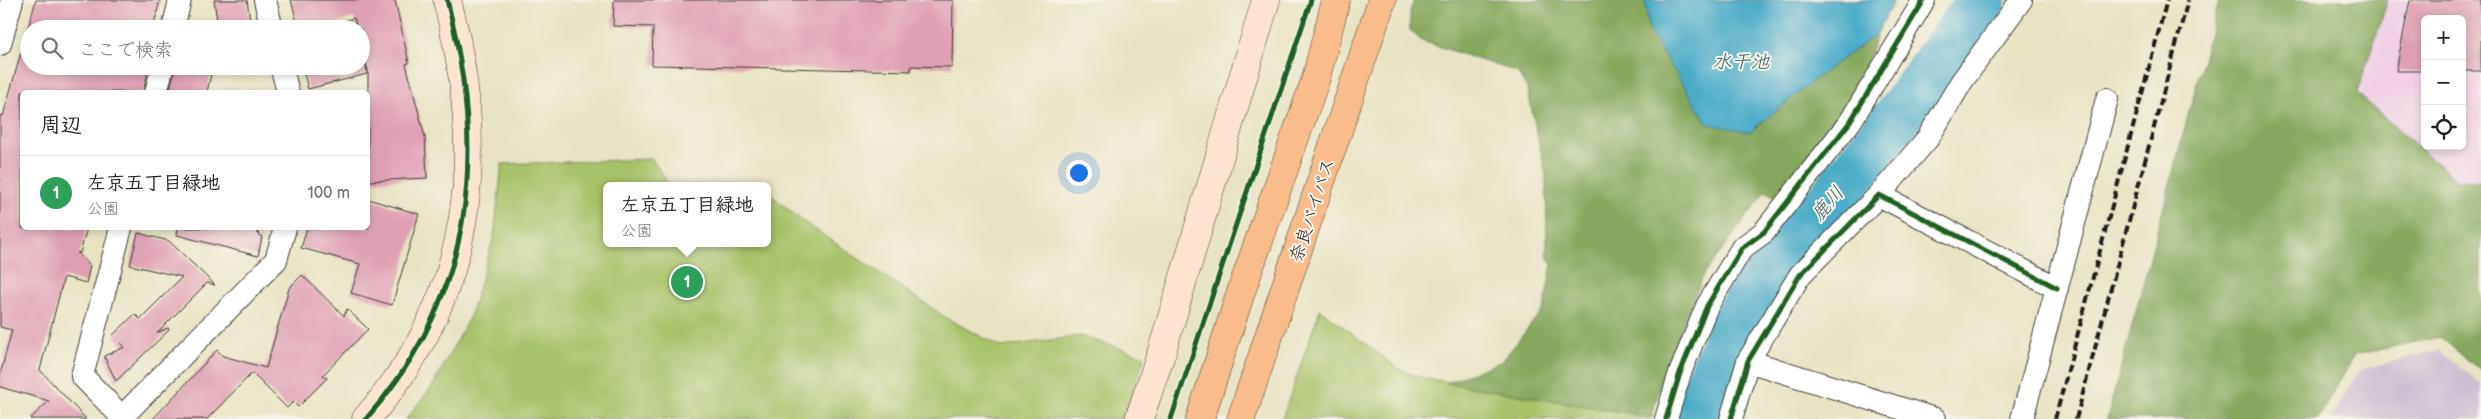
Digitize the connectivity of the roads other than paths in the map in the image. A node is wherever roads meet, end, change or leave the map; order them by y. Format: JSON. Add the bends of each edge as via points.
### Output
{"nodes":[{"id":1,"x":12,"y":0,"type":"edge"},
{"id":2,"x":180,"y":0,"type":"edge"},
{"id":3,"x":265,"y":0,"type":"edge"},
{"id":4,"x":447,"y":0,"type":"edge"},
{"id":5,"x":1266,"y":0,"type":"edge"},
{"id":6,"x":1336,"y":0,"type":"edge"},
{"id":7,"x":1382,"y":0,"type":"edge"},
{"id":8,"x":1924,"y":0,"type":"edge"},
{"id":9,"x":2021,"y":0,"type":"edge"},
{"id":10,"x":175,"y":20,"type":"edge"},
{"id":11,"x":270,"y":20,"type":"edge"},
{"id":12,"x":0,"y":44,"type":"edge"},
{"id":13,"x":161,"y":75,"type":"edge"},
{"id":14,"x":284,"y":75,"type":"edge"},
{"id":15,"x":157,"y":90,"type":"edge"},
{"id":16,"x":288,"y":90,"type":"edge"},
{"id":17,"x":2108,"y":99,"type":"dead end"},
{"id":18,"x":1879,"y":195,"type":"junction"},
{"id":19,"x":120,"y":230,"type":"edge"},
{"id":20,"x":284,"y":230,"type":"edge"},
{"id":21,"x":2057,"y":288,"type":"junction"},
{"id":22,"x":1748,"y":361,"type":"junction"},
{"id":23,"x":121,"y":418,"type":"edge"},
{"id":24,"x":366,"y":419,"type":"edge"},
{"id":25,"x":1139,"y":419,"type":"edge"},
{"id":26,"x":1200,"y":419,"type":"edge"},
{"id":27,"x":1241,"y":419,"type":"edge"},
{"id":28,"x":1666,"y":419,"type":"edge"},
{"id":29,"x":1731,"y":419,"type":"edge"},
{"id":30,"x":1935,"y":419,"type":"edge"},
{"id":31,"x":2022,"y":419,"type":"edge"}],
"edges":[{"from":1,"to":12,"type":"street"},
{"from":2,"to":10,"type":"street"},
{"from":3,"to":11,"type":"street"},
{"from":4,"to":24,"type":"street","via":[[463,72],[470,156],[462,224],[452,269],[427,332],[389,393]]},
{"from":5,"to":25,"type":"street","via":[[1162,354]]},
{"from":6,"to":26,"type":"highway","via":[[1316,78]]},
{"from":7,"to":27,"type":"highway","name":"奈良バイパス"},
{"from":8,"to":28,"type":"street","via":[[1850,122],[1764,232],[1742,248],[1707,306],[1680,373]]},
{"from":9,"to":18,"type":"street","via":[[1962,81],[1928,138]]},
{"from":13,"to":15,"type":"street"},
{"from":14,"to":16,"type":"street"},
{"from":17,"to":21,"type":"street"},
{"from":18,"to":21,"type":"street"},
{"from":18,"to":22,"type":"street","via":[[1800,275]]},
{"from":19,"to":23,"type":"street","via":[[82,376]]},
{"from":20,"to":23,"type":"street","via":[[276,260]]},
{"from":21,"to":31,"type":"street"},
{"from":22,"to":29,"type":"street"},
{"from":22,"to":30,"type":"street"}]}
